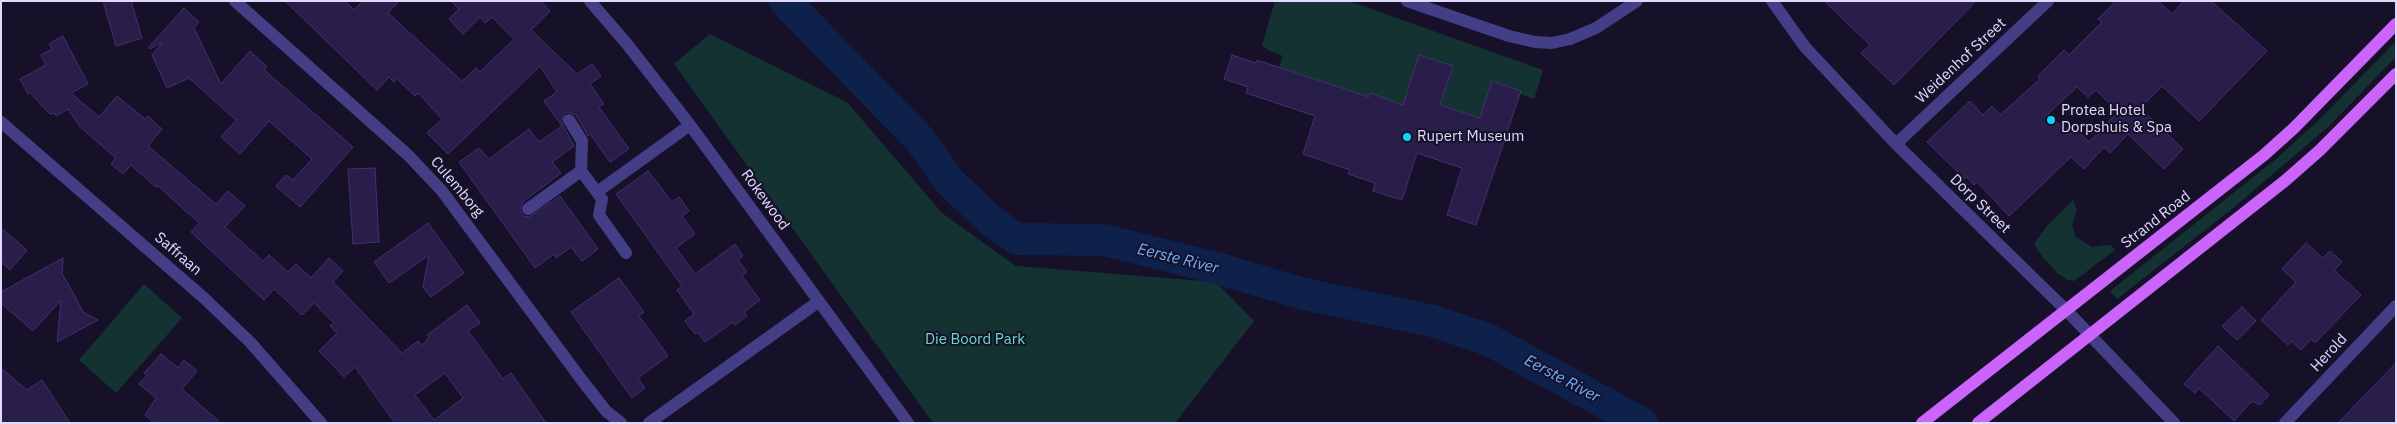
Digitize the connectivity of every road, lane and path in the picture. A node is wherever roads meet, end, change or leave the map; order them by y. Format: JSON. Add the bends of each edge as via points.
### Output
{"nodes":[{"id":1,"x":235,"y":1,"type":"edge"},
{"id":2,"x":590,"y":1,"type":"edge"},
{"id":3,"x":1407,"y":1,"type":"edge"},
{"id":4,"x":1637,"y":1,"type":"edge"},
{"id":5,"x":1772,"y":1,"type":"edge"},
{"id":6,"x":2048,"y":1,"type":"edge"},
{"id":7,"x":2396,"y":24,"type":"edge"},
{"id":8,"x":2396,"y":74,"type":"edge"},
{"id":9,"x":569,"y":120,"type":"dead end"},
{"id":10,"x":1,"y":122,"type":"edge"},
{"id":11,"x":690,"y":126,"type":"junction"},
{"id":12,"x":1896,"y":144,"type":"junction"},
{"id":13,"x":581,"y":171,"type":"junction"},
{"id":14,"x":597,"y":192,"type":"junction"},
{"id":15,"x":528,"y":209,"type":"dead end"},
{"id":16,"x":626,"y":253,"type":"dead end"},
{"id":17,"x":818,"y":302,"type":"junction"},
{"id":18,"x":2396,"y":306,"type":"edge"},
{"id":19,"x":2067,"y":311,"type":"junction"},
{"id":20,"x":2091,"y":336,"type":"junction"},
{"id":21,"x":321,"y":423,"type":"edge"},
{"id":22,"x":621,"y":423,"type":"edge"},
{"id":23,"x":649,"y":423,"type":"edge"},
{"id":24,"x":908,"y":423,"type":"edge"},
{"id":25,"x":1922,"y":423,"type":"edge"},
{"id":26,"x":1978,"y":423,"type":"edge"},
{"id":27,"x":2174,"y":423,"type":"edge"},
{"id":28,"x":2285,"y":423,"type":"edge"}],
"edges":[{"from":1,"to":22,"type":"street","name":"Culemborg","via":[[393,142],[442,191],[606,412]]},
{"from":2,"to":11,"type":"street","name":"Rokewood"},
{"from":3,"to":4,"type":"street","via":[[1509,36],[1552,43],[1596,28]]},
{"from":5,"to":12,"type":"street","name":"Dorp Street","via":[[1805,47]]},
{"from":6,"to":12,"type":"street","name":"Weidenhof Street"},
{"from":7,"to":19,"type":"main road","name":"Strand Road","via":[[2264,155]]},
{"from":8,"to":20,"type":"main road","via":[[2293,174]]},
{"from":9,"to":13,"type":"street","via":[[582,141]]},
{"from":10,"to":21,"type":"street","name":"Saffraan","via":[[204,298],[250,342]]},
{"from":11,"to":14,"type":"street"},
{"from":11,"to":17,"type":"street","name":"Rokewood"},
{"from":12,"to":19,"type":"street","name":"Dorp Street"},
{"from":13,"to":14,"type":"street"},
{"from":13,"to":15,"type":"street"},
{"from":14,"to":16,"type":"street","via":[[602,200],[599,215]]},
{"from":17,"to":23,"type":"street"},
{"from":17,"to":24,"type":"street","name":"Rokewood"},
{"from":18,"to":28,"type":"street","name":"Herold"},
{"from":19,"to":20,"type":"street","name":"Dorp Street"},
{"from":19,"to":25,"type":"main road","name":"Strand Road"},
{"from":20,"to":26,"type":"main road"},
{"from":20,"to":27,"type":"street","name":"Dorp Street"}]}
